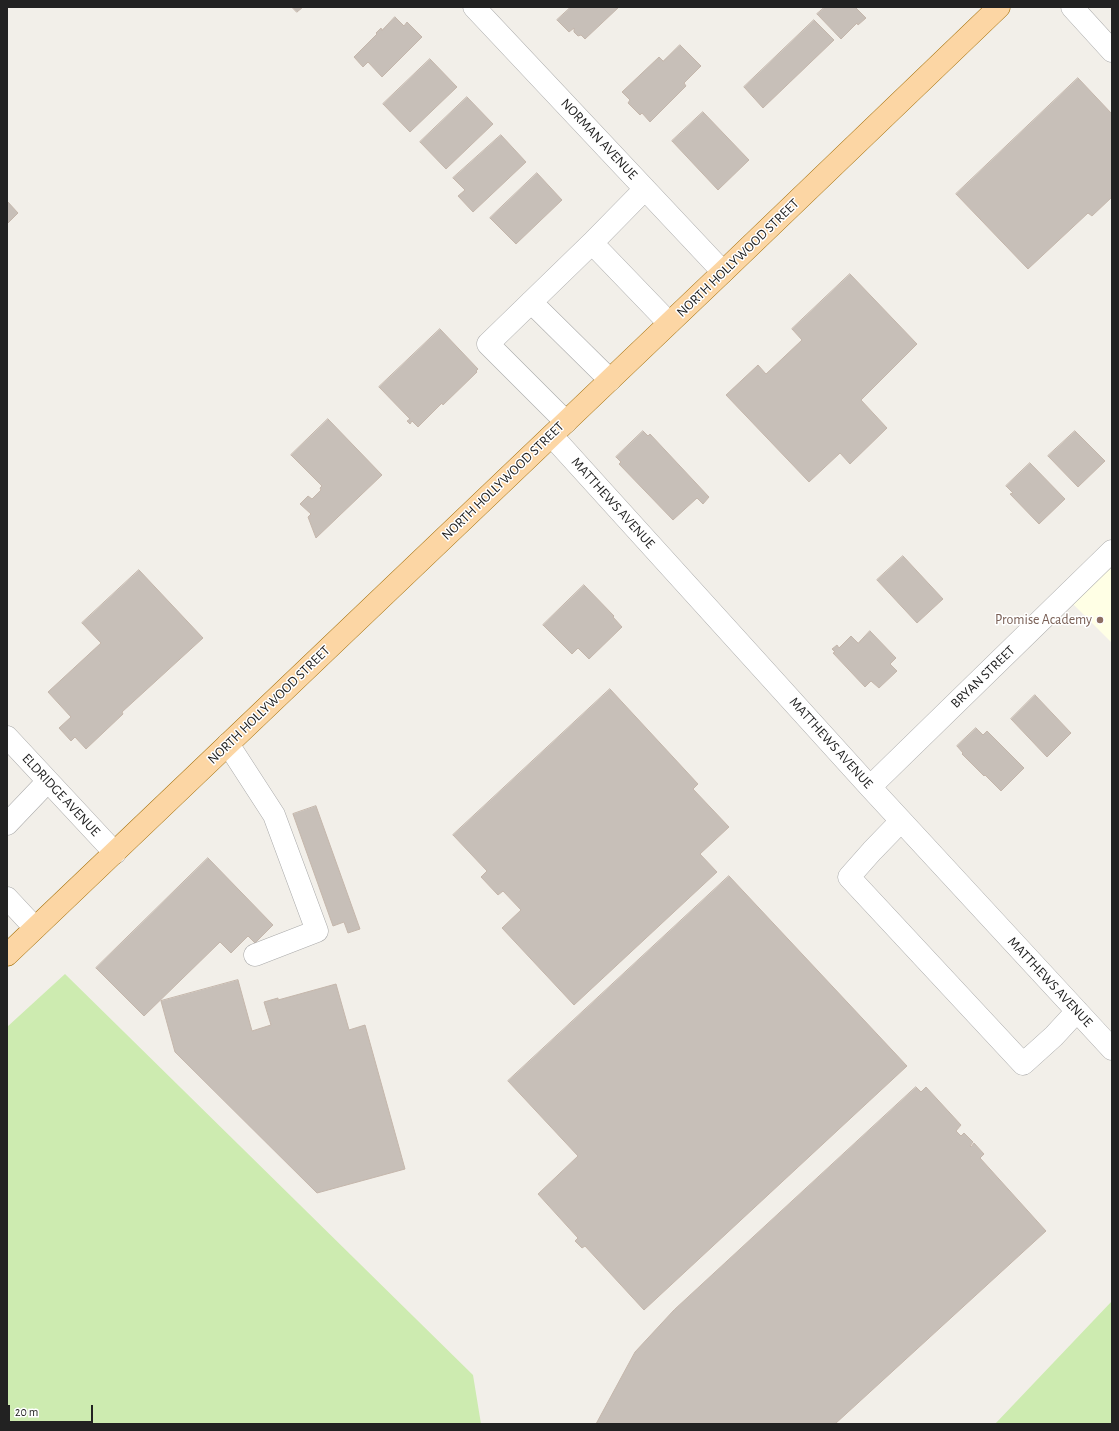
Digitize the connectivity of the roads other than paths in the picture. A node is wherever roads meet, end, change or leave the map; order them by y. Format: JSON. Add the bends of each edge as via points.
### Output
{"nodes":[{"id":1,"x":474,"y":7,"type":"edge"},
{"id":2,"x":1072,"y":7,"type":"edge"},
{"id":3,"x":992,"y":9,"type":"edge"},
{"id":4,"x":1112,"y":51,"type":"edge"},
{"id":5,"x":645,"y":189,"type":"junction"},
{"id":6,"x":592,"y":243,"type":"junction"},
{"id":7,"x":723,"y":272,"type":"junction"},
{"id":8,"x":531,"y":302,"type":"junction"},
{"id":9,"x":669,"y":323,"type":"junction"},
{"id":10,"x":610,"y":380,"type":"junction"},
{"id":11,"x":559,"y":429,"type":"junction"},
{"id":12,"x":1112,"y":550,"type":"edge"},
{"id":13,"x":7,"y":738,"type":"edge"},
{"id":14,"x":228,"y":744,"type":"junction"},
{"id":15,"x":48,"y":782,"type":"junction"},
{"id":16,"x":870,"y":787,"type":"junction"},
{"id":17,"x":901,"y":820,"type":"junction"},
{"id":18,"x":7,"y":824,"type":"edge"},
{"id":19,"x":115,"y":853,"type":"junction"},
{"id":20,"x":7,"y":898,"type":"edge"},
{"id":21,"x":35,"y":928,"type":"junction"},
{"id":22,"x":7,"y":955,"type":"edge"},
{"id":23,"x":255,"y":955,"type":"dead end"},
{"id":24,"x":1077,"y":1011,"type":"junction"},
{"id":25,"x":1112,"y":1049,"type":"edge"}],
"edges":[{"from":1,"to":5,"type":"street","name":"NORMAN AVENUE"},
{"from":2,"to":4,"type":"street"},
{"from":3,"to":7,"type":"main road","name":"NORTH HOLLYWOOD STREET"},
{"from":5,"to":6,"type":"street"},
{"from":5,"to":7,"type":"street","name":"NORMAN AVENUE"},
{"from":6,"to":8,"type":"street"},
{"from":6,"to":9,"type":"street"},
{"from":7,"to":9,"type":"main road","name":"NORTH HOLLYWOOD STREET"},
{"from":8,"to":10,"type":"street"},
{"from":8,"to":11,"type":"street","name":"MATTHEWS AVENUE","via":[[488,344]]},
{"from":9,"to":10,"type":"main road","name":"NORTH HOLLYWOOD STREET"},
{"from":10,"to":11,"type":"main road","name":"NORTH HOLLYWOOD STREET"},
{"from":11,"to":14,"type":"main road","name":"NORTH HOLLYWOOD STREET"},
{"from":11,"to":16,"type":"street","name":"MATTHEWS AVENUE"},
{"from":12,"to":16,"type":"street","name":"BRYAN STREET"},
{"from":13,"to":15,"type":"street","name":"ELDRIDGE AVENUE"},
{"from":14,"to":19,"type":"main road","name":"NORTH HOLLYWOOD STREET"},
{"from":14,"to":23,"type":"street","via":[[274,815],[317,931]]},
{"from":15,"to":18,"type":"street"},
{"from":15,"to":19,"type":"street","name":"ELDRIDGE AVENUE"},
{"from":16,"to":17,"type":"street","name":"MATTHEWS AVENUE"},
{"from":17,"to":24,"type":"street","name":"MATTHEWS AVENUE"},
{"from":17,"to":24,"type":"street","via":[[849,877],[1023,1064]]},
{"from":19,"to":21,"type":"main road","name":"NORTH HOLLYWOOD STREET"},
{"from":20,"to":21,"type":"street"},
{"from":21,"to":22,"type":"main road","name":"NORTH HOLLYWOOD STREET"},
{"from":24,"to":25,"type":"street","name":"MATTHEWS AVENUE"}]}
